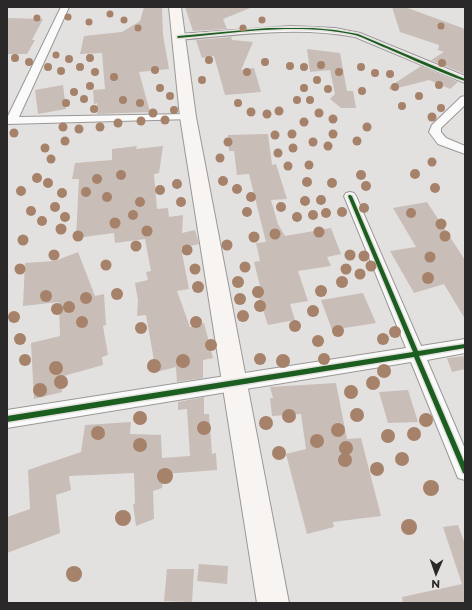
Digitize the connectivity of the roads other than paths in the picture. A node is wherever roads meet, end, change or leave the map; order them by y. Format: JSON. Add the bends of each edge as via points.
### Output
{"nodes":[{"id":1,"x":65,"y":7,"type":"edge"},
{"id":2,"x":175,"y":7,"type":"edge"},
{"id":3,"x":178,"y":37,"type":"junction"},
{"id":4,"x":465,"y":80,"type":"edge"},
{"id":5,"x":465,"y":99,"type":"edge"},
{"id":6,"x":188,"y":117,"type":"junction"},
{"id":7,"x":10,"y":121,"type":"edge"},
{"id":8,"x":465,"y":150,"type":"edge"},
{"id":9,"x":350,"y":196,"type":"dead end"},
{"id":10,"x":465,"y":346,"type":"edge"},
{"id":11,"x":416,"y":353,"type":"junction"},
{"id":12,"x":235,"y":382,"type":"junction"},
{"id":13,"x":7,"y":419,"type":"edge"},
{"id":14,"x":465,"y":470,"type":"edge"},
{"id":15,"x":273,"y":603,"type":"edge"}],
"edges":[{"from":1,"to":7,"type":"street"},
{"from":2,"to":3,"type":"main road"},
{"from":3,"to":4,"type":"street","via":[[301,28],[343,32],[357,35]]},
{"from":3,"to":6,"type":"main road"},
{"from":5,"to":8,"type":"street","via":[[436,127],[435,132],[442,141]]},
{"from":6,"to":7,"type":"street"},
{"from":6,"to":12,"type":"main road"},
{"from":9,"to":11,"type":"street"},
{"from":10,"to":11,"type":"street"},
{"from":11,"to":12,"type":"street"},
{"from":11,"to":14,"type":"street"},
{"from":12,"to":13,"type":"street"},
{"from":12,"to":15,"type":"main road"}]}
